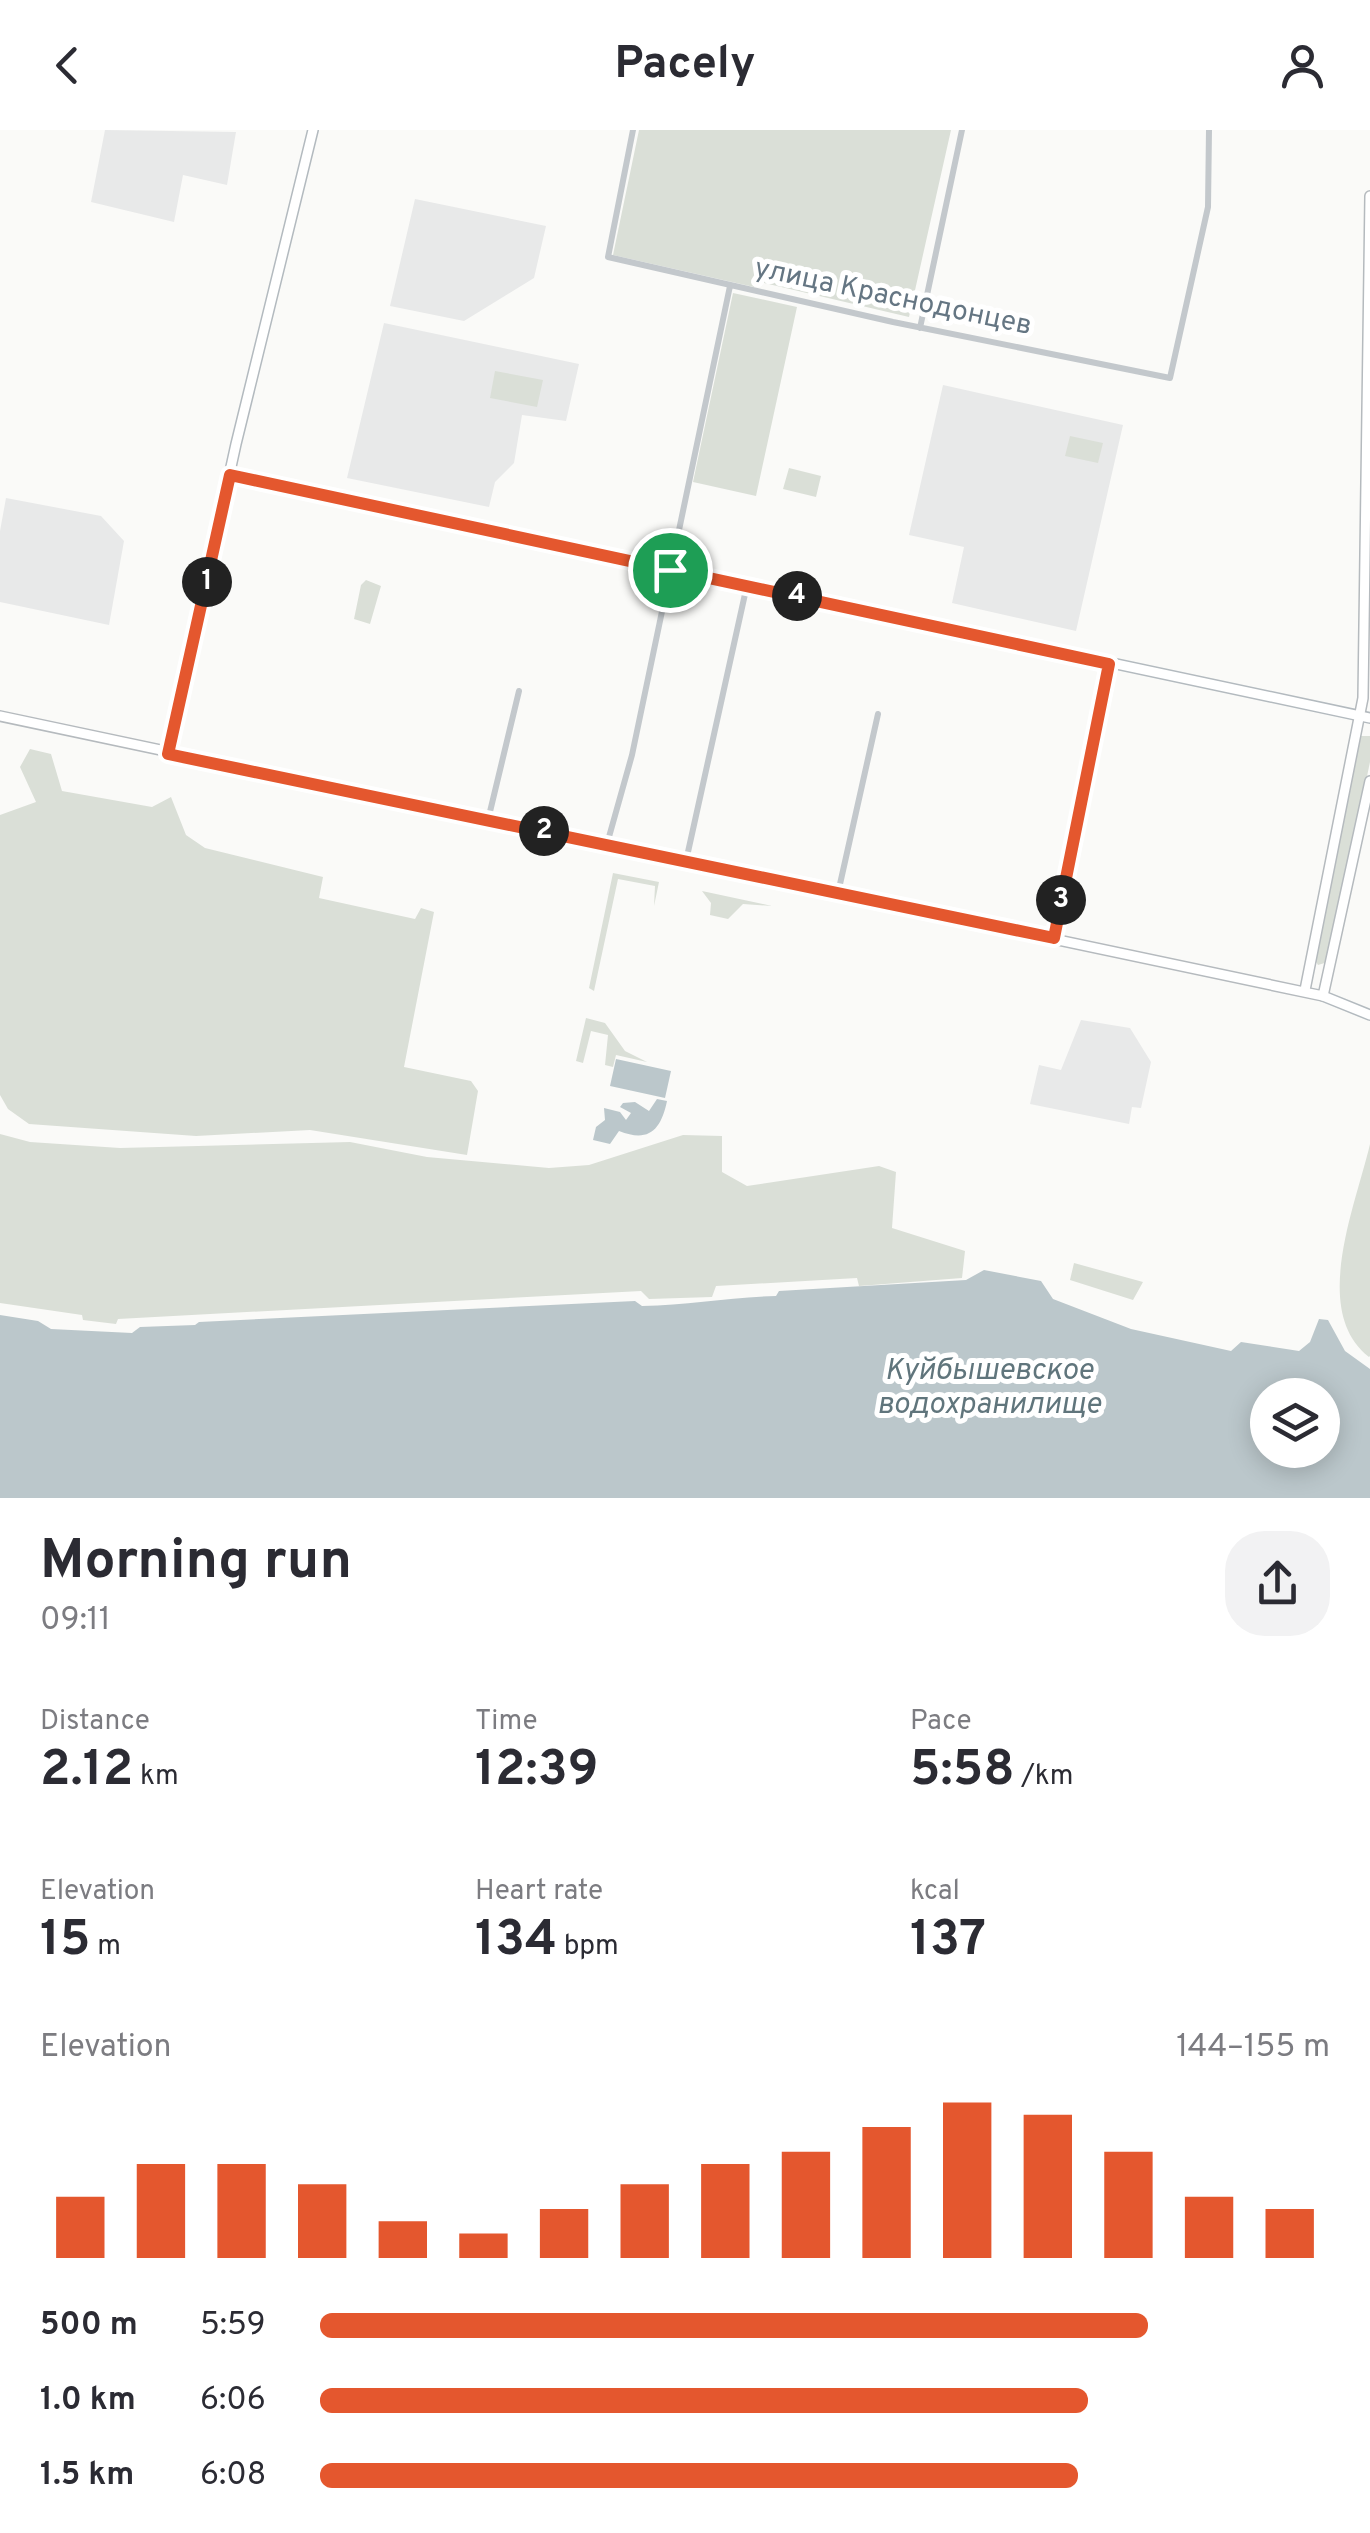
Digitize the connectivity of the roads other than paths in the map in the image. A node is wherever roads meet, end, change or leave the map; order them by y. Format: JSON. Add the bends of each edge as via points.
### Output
{"nodes":[{"id":1,"x":314,"y":130,"type":"edge"},
{"id":2,"x":633,"y":130,"type":"edge"},
{"id":3,"x":962,"y":130,"type":"edge"},
{"id":4,"x":1209,"y":130,"type":"edge"},
{"id":5,"x":1370,"y":196,"type":"edge"},
{"id":6,"x":730,"y":286,"type":"junction"},
{"id":7,"x":920,"y":328,"type":"junction"},
{"id":8,"x":1369,"y":421,"type":"edge"},
{"id":9,"x":230,"y":475,"type":"junction"},
{"id":10,"x":670,"y":570,"type":"junction"},
{"id":11,"x":746,"y":585,"type":"junction"},
{"id":12,"x":1109,"y":664,"type":"junction"},
{"id":13,"x":519,"y":692,"type":"dead end"},
{"id":14,"x":878,"y":714,"type":"dead end"},
{"id":15,"x":0,"y":716,"type":"edge"},
{"id":16,"x":1366,"y":717,"type":"edge"},
{"id":17,"x":168,"y":754,"type":"junction"},
{"id":18,"x":1370,"y":781,"type":"edge"},
{"id":19,"x":488,"y":820,"type":"junction"},
{"id":20,"x":607,"y":844,"type":"junction"},
{"id":21,"x":686,"y":861,"type":"junction"},
{"id":22,"x":837,"y":894,"type":"junction"},
{"id":23,"x":1054,"y":938,"type":"junction"},
{"id":24,"x":1305,"y":990,"type":"junction"},
{"id":25,"x":1323,"y":996,"type":"junction"},
{"id":26,"x":1370,"y":1015,"type":"edge"}],
"edges":[{"from":1,"to":9,"type":"main road"},
{"from":2,"to":6,"type":"street","name":"улица Краснодонцев","via":[[608,257]]},
{"from":3,"to":7,"type":"street"},
{"from":4,"to":7,"type":"street","name":"улица Краснодонцев","via":[[1208,207],[1170,378]]},
{"from":5,"to":8,"type":"main road"},
{"from":6,"to":7,"type":"street","name":"улица Краснодонцев"},
{"from":6,"to":10,"type":"street"},
{"from":8,"to":16,"type":"main road"},
{"from":9,"to":10,"type":"main road"},
{"from":9,"to":17,"type":"main road"},
{"from":10,"to":11,"type":"main road"},
{"from":10,"to":20,"type":"street"},
{"from":11,"to":12,"type":"main road"},
{"from":11,"to":21,"type":"street"},
{"from":12,"to":16,"type":"main road"},
{"from":12,"to":23,"type":"street"},
{"from":13,"to":19,"type":"street"},
{"from":14,"to":22,"type":"street"},
{"from":15,"to":17,"type":"main road"},
{"from":16,"to":24,"type":"main road"},
{"from":17,"to":19,"type":"main road"},
{"from":18,"to":25,"type":"main road"},
{"from":19,"to":20,"type":"main road"},
{"from":20,"to":21,"type":"main road"},
{"from":21,"to":22,"type":"main road"},
{"from":22,"to":23,"type":"main road"},
{"from":23,"to":24,"type":"main road"},
{"from":24,"to":25,"type":"main road"},
{"from":25,"to":26,"type":"main road"}]}
